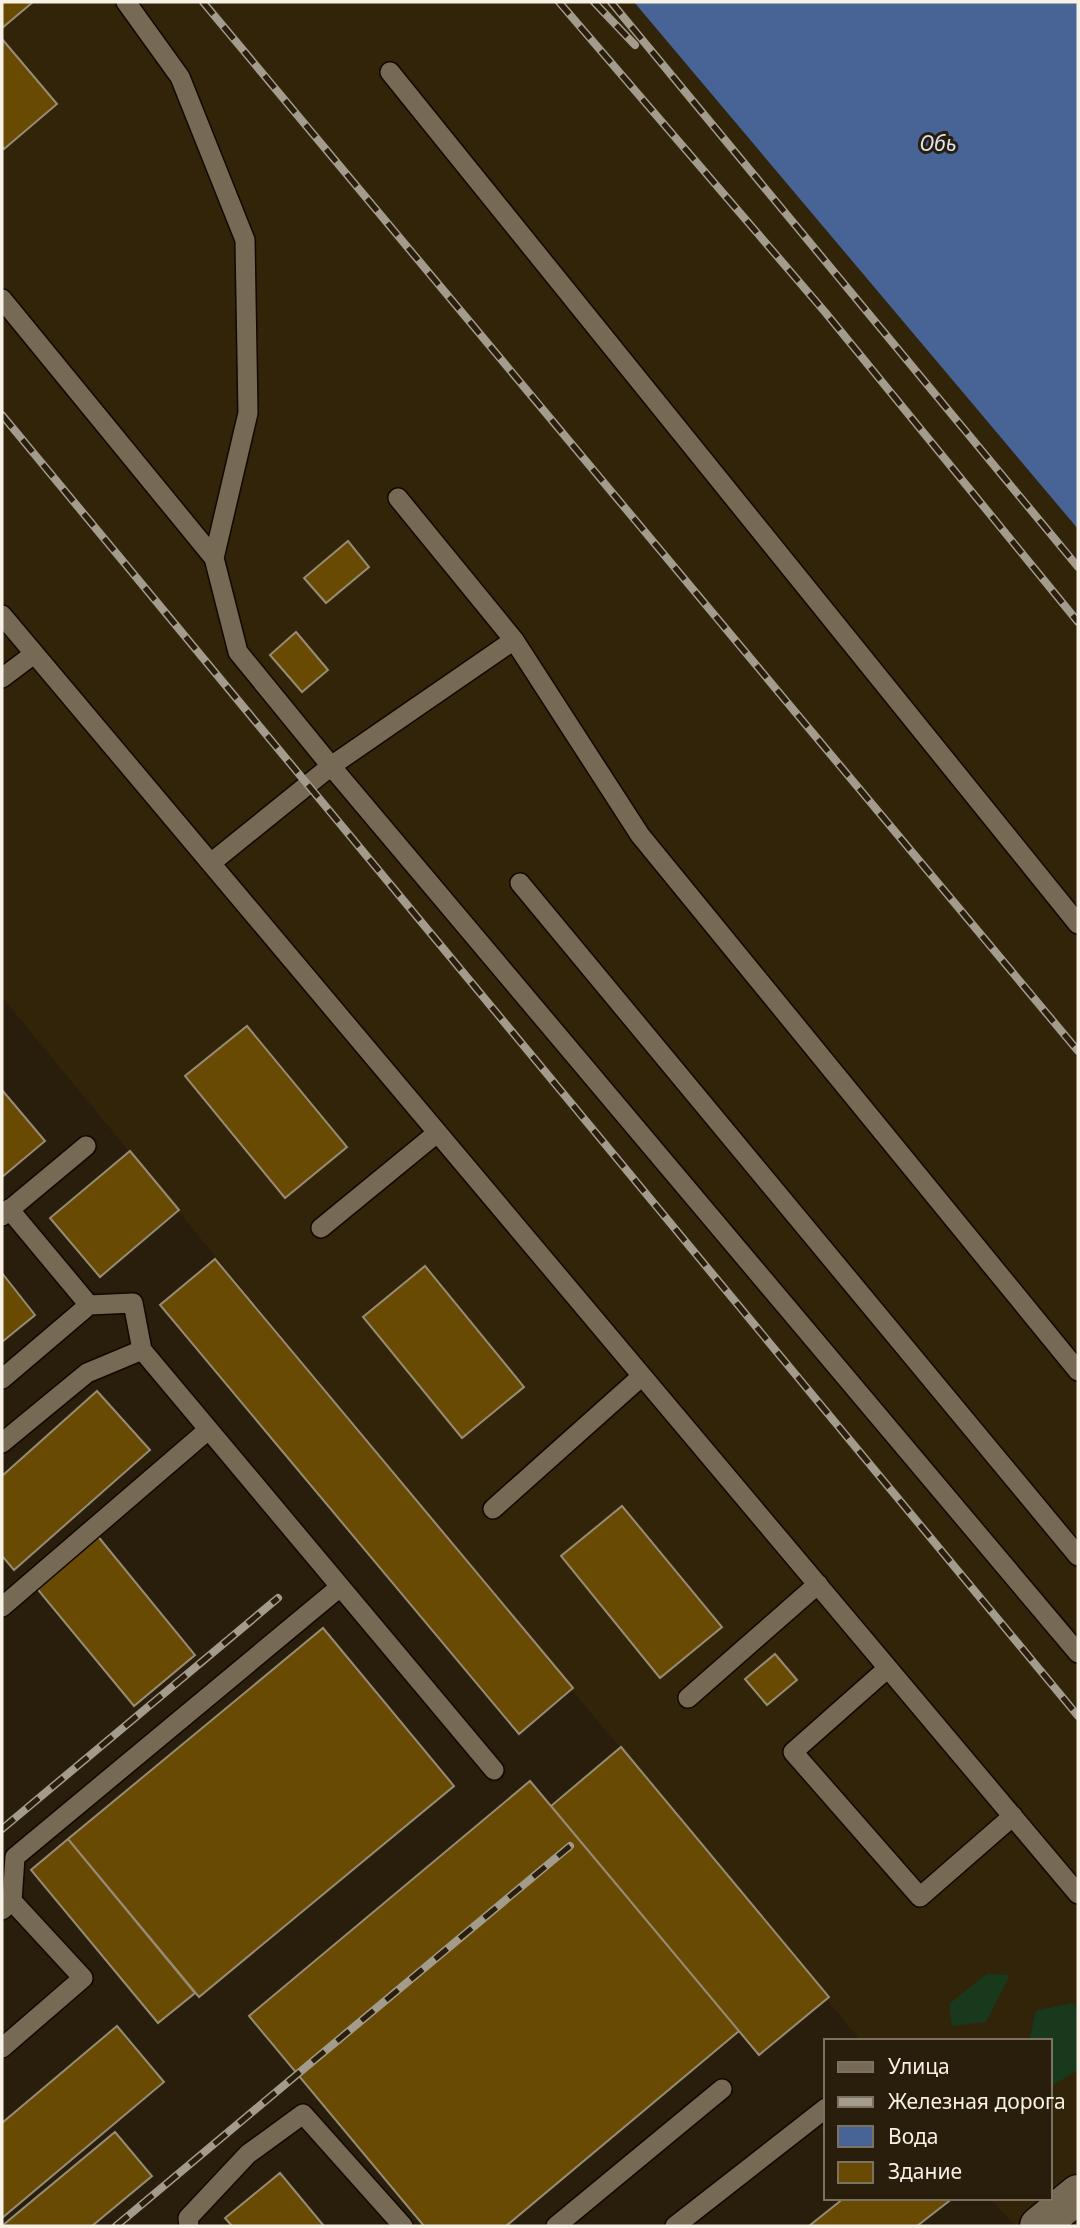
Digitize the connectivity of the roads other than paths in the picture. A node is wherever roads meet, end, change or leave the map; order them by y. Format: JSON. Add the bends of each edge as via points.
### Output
{"nodes":[{"id":1,"x":126,"y":2,"type":"edge"},
{"id":2,"x":390,"y":72,"type":"dead end"},
{"id":3,"x":2,"y":299,"type":"edge"},
{"id":4,"x":398,"y":498,"type":"dead end"},
{"id":5,"x":214,"y":558,"type":"junction"},
{"id":6,"x":2,"y":615,"type":"edge"},
{"id":7,"x":514,"y":640,"type":"junction"},
{"id":8,"x":34,"y":654,"type":"junction"},
{"id":9,"x":2,"y":678,"type":"edge"},
{"id":10,"x":331,"y":766,"type":"junction"},
{"id":11,"x":211,"y":863,"type":"junction"},
{"id":12,"x":520,"y":883,"type":"dead end"},
{"id":13,"x":1078,"y":925,"type":"edge"},
{"id":14,"x":437,"y":1133,"type":"junction"},
{"id":15,"x":86,"y":1146,"type":"dead end"},
{"id":16,"x":6,"y":1212,"type":"edge"},
{"id":17,"x":321,"y":1228,"type":"dead end"},
{"id":18,"x":89,"y":1305,"type":"junction"},
{"id":19,"x":142,"y":1350,"type":"junction"},
{"id":20,"x":1078,"y":1371,"type":"edge"},
{"id":21,"x":642,"y":1376,"type":"junction"},
{"id":22,"x":2,"y":1379,"type":"edge"},
{"id":23,"x":208,"y":1430,"type":"junction"},
{"id":24,"x":2,"y":1443,"type":"edge"},
{"id":25,"x":494,"y":1509,"type":"dead end"},
{"id":26,"x":1078,"y":1556,"type":"edge"},
{"id":27,"x":818,"y":1584,"type":"junction"},
{"id":28,"x":340,"y":1587,"type":"junction"},
{"id":29,"x":2,"y":1607,"type":"edge"},
{"id":30,"x":1078,"y":1653,"type":"edge"},
{"id":31,"x":888,"y":1668,"type":"junction"},
{"id":32,"x":688,"y":1698,"type":"dead end"},
{"id":33,"x":494,"y":1770,"type":"dead end"},
{"id":34,"x":1013,"y":1816,"type":"junction"},
{"id":35,"x":1078,"y":1894,"type":"edge"},
{"id":36,"x":7,"y":1905,"type":"edge"},
{"id":37,"x":2,"y":2048,"type":"edge"},
{"id":38,"x":722,"y":2089,"type":"dead end"},
{"id":39,"x":824,"y":2110,"type":"edge"},
{"id":40,"x":1078,"y":2194,"type":"edge"},
{"id":41,"x":189,"y":2226,"type":"edge"},
{"id":42,"x":402,"y":2226,"type":"edge"},
{"id":43,"x":556,"y":2226,"type":"edge"},
{"id":44,"x":675,"y":2226,"type":"edge"},
{"id":45,"x":1039,"y":2226,"type":"edge"}],
"edges":[{"from":1,"to":5,"type":"lane","via":[[180,77],[245,240],[248,413]]},
{"from":2,"to":13,"type":"lane"},
{"from":3,"to":5,"type":"lane"},
{"from":4,"to":7,"type":"lane"},
{"from":5,"to":10,"type":"lane","via":[[238,652]]},
{"from":6,"to":8,"type":"lane"},
{"from":7,"to":10,"type":"lane"},
{"from":7,"to":20,"type":"lane","via":[[640,835]]},
{"from":8,"to":9,"type":"lane"},
{"from":8,"to":11,"type":"lane"},
{"from":10,"to":11,"type":"lane"},
{"from":10,"to":30,"type":"lane"},
{"from":11,"to":14,"type":"lane"},
{"from":12,"to":26,"type":"lane"},
{"from":14,"to":17,"type":"lane"},
{"from":14,"to":21,"type":"lane"},
{"from":15,"to":16,"type":"lane"},
{"from":16,"to":18,"type":"lane"},
{"from":18,"to":19,"type":"lane","via":[[133,1303]]},
{"from":18,"to":22,"type":"lane"},
{"from":19,"to":23,"type":"lane"},
{"from":19,"to":24,"type":"lane","via":[[87,1373]]},
{"from":21,"to":25,"type":"lane"},
{"from":21,"to":27,"type":"lane"},
{"from":23,"to":28,"type":"lane"},
{"from":23,"to":29,"type":"lane"},
{"from":27,"to":31,"type":"lane"},
{"from":27,"to":32,"type":"lane"},
{"from":28,"to":33,"type":"lane"},
{"from":28,"to":36,"type":"lane","via":[[15,1857]]},
{"from":31,"to":34,"type":"lane"},
{"from":31,"to":34,"type":"lane","via":[[793,1752],[919,1897]]},
{"from":34,"to":35,"type":"lane"},
{"from":36,"to":37,"type":"lane","via":[[83,1978]]},
{"from":38,"to":43,"type":"lane"},
{"from":39,"to":44,"type":"lane"},
{"from":40,"to":45,"type":"street"},
{"from":41,"to":42,"type":"lane","via":[[188,2218],[248,2154],[303,2114]]}]}
